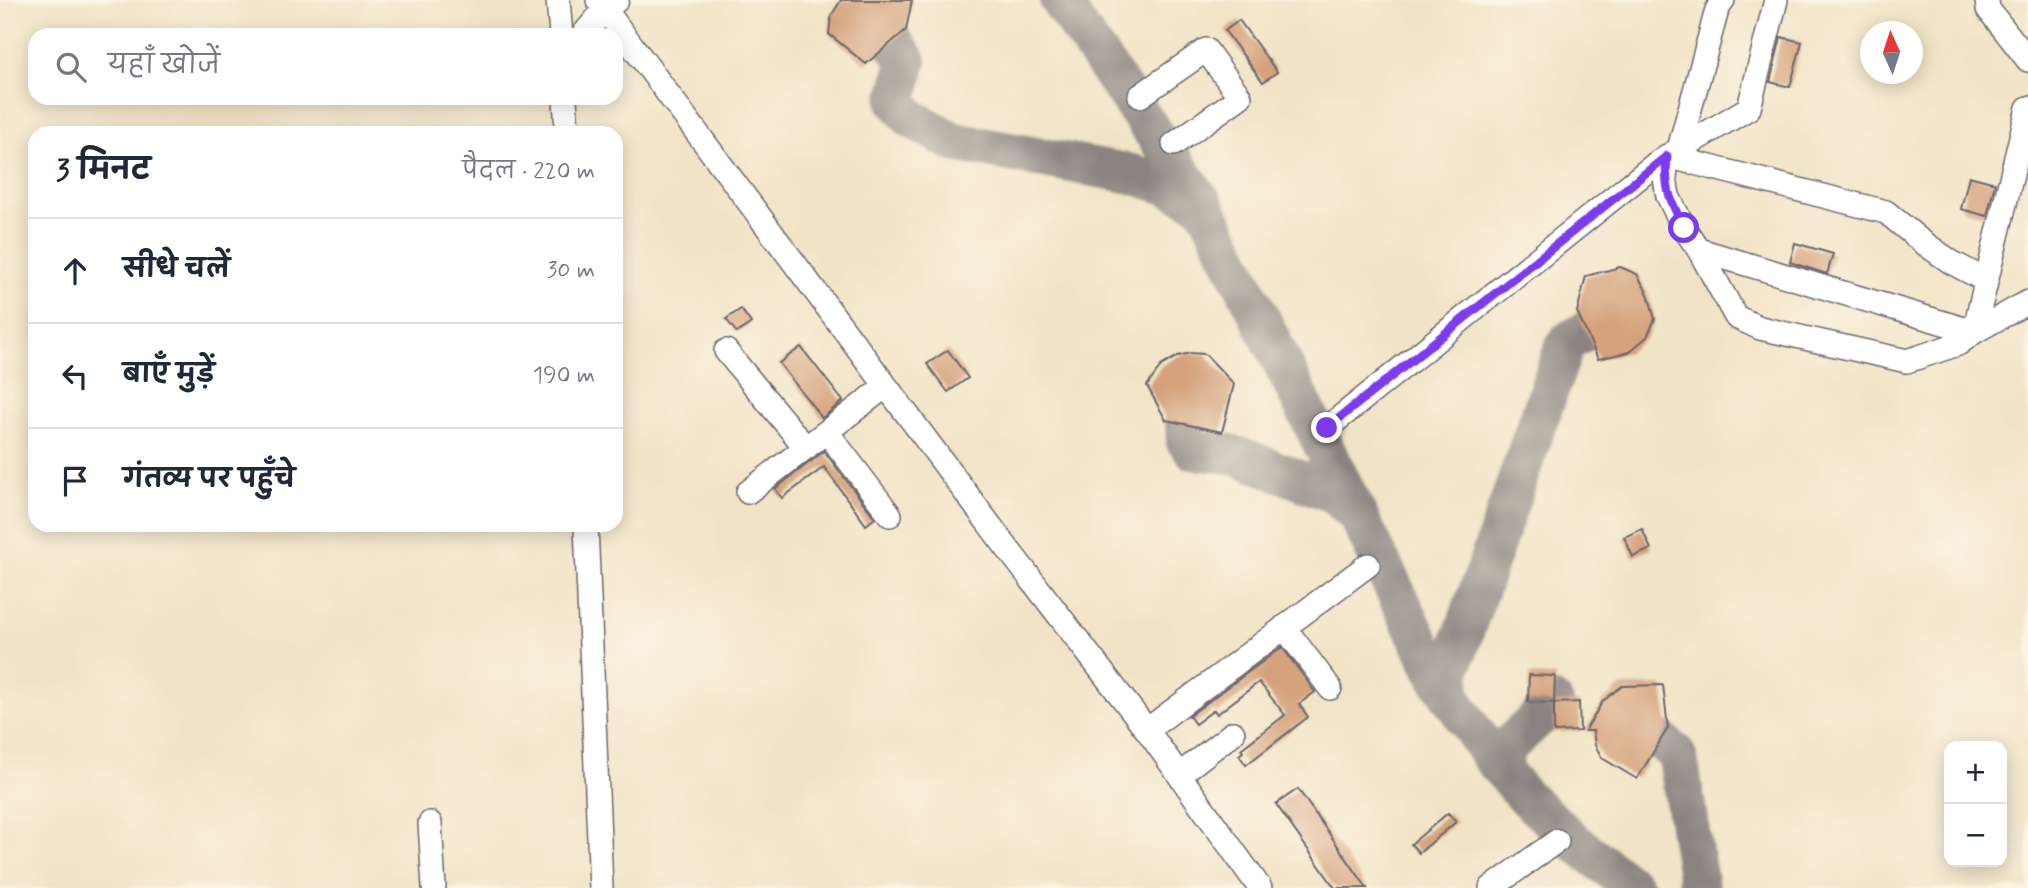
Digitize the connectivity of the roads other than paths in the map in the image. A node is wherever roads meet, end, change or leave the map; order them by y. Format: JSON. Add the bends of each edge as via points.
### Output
{"nodes":[{"id":1,"x":558,"y":0,"type":"edge"},
{"id":2,"x":1723,"y":0,"type":"edge"},
{"id":3,"x":1776,"y":0,"type":"edge"},
{"id":4,"x":1987,"y":0,"type":"edge"},
{"id":5,"x":607,"y":3,"type":"edge"},
{"id":6,"x":560,"y":28,"type":"edge"},
{"id":7,"x":588,"y":28,"type":"edge"},
{"id":8,"x":2028,"y":60,"type":"edge"},
{"id":9,"x":1140,"y":96,"type":"dead end"},
{"id":10,"x":565,"y":105,"type":"edge"},
{"id":11,"x":2028,"y":108,"type":"edge"},
{"id":12,"x":567,"y":126,"type":"edge"},
{"id":13,"x":1174,"y":144,"type":"dead end"},
{"id":14,"x":1673,"y":153,"type":"junction"},
{"id":15,"x":1699,"y":250,"type":"junction"},
{"id":16,"x":1985,"y":280,"type":"junction"},
{"id":17,"x":2028,"y":302,"type":"edge"},
{"id":18,"x":1973,"y":332,"type":"junction"},
{"id":19,"x":726,"y":351,"type":"dead end"},
{"id":20,"x":886,"y":386,"type":"junction"},
{"id":21,"x":1327,"y":428,"type":"dead end"},
{"id":22,"x":827,"y":432,"type":"junction"},
{"id":23,"x":806,"y":448,"type":"junction"},
{"id":24,"x":748,"y":492,"type":"dead end"},
{"id":25,"x":890,"y":515,"type":"dead end"},
{"id":26,"x":586,"y":532,"type":"edge"},
{"id":27,"x":1368,"y":565,"type":"dead end"},
{"id":28,"x":1284,"y":627,"type":"junction"},
{"id":29,"x":1330,"y":688,"type":"dead end"},
{"id":30,"x":1147,"y":730,"type":"junction"},
{"id":31,"x":1233,"y":733,"type":"dead end"},
{"id":32,"x":1179,"y":775,"type":"junction"},
{"id":33,"x":430,"y":823,"type":"dead end"},
{"id":34,"x":1557,"y":841,"type":"dead end"},
{"id":35,"x":1506,"y":884,"type":"edge"},
{"id":36,"x":434,"y":888,"type":"edge"},
{"id":37,"x":601,"y":888,"type":"edge"},
{"id":38,"x":1260,"y":888,"type":"edge"}],
"edges":[{"from":1,"to":6,"type":"lane"},
{"from":2,"to":14,"type":"lane"},
{"from":3,"to":14,"type":"lane","via":[[1749,108]]},
{"from":4,"to":8,"type":"lane","via":[[1988,9]]},
{"from":5,"to":7,"type":"lane"},
{"from":5,"to":20,"type":"lane"},
{"from":9,"to":13,"type":"lane","via":[[1206,50],[1240,97]]},
{"from":10,"to":12,"type":"lane"},
{"from":11,"to":16,"type":"lane"},
{"from":14,"to":15,"type":"lane","via":[[1665,178],[1668,196]]},
{"from":14,"to":16,"type":"lane","via":[[1886,212],[1920,241]]},
{"from":14,"to":21,"type":"lane"},
{"from":15,"to":18,"type":"lane"},
{"from":15,"to":18,"type":"lane","via":[[1737,317],[1760,328],[1907,360],[1958,344]]},
{"from":16,"to":18,"type":"lane"},
{"from":17,"to":18,"type":"lane"},
{"from":19,"to":23,"type":"lane"},
{"from":20,"to":22,"type":"lane"},
{"from":20,"to":30,"type":"lane"},
{"from":22,"to":23,"type":"lane"},
{"from":22,"to":25,"type":"lane"},
{"from":23,"to":24,"type":"lane"},
{"from":26,"to":37,"type":"lane"},
{"from":27,"to":28,"type":"lane"},
{"from":28,"to":29,"type":"lane"},
{"from":28,"to":30,"type":"lane"},
{"from":30,"to":32,"type":"lane"},
{"from":31,"to":32,"type":"lane"},
{"from":32,"to":38,"type":"lane"},
{"from":33,"to":36,"type":"lane"},
{"from":34,"to":35,"type":"lane"}]}
